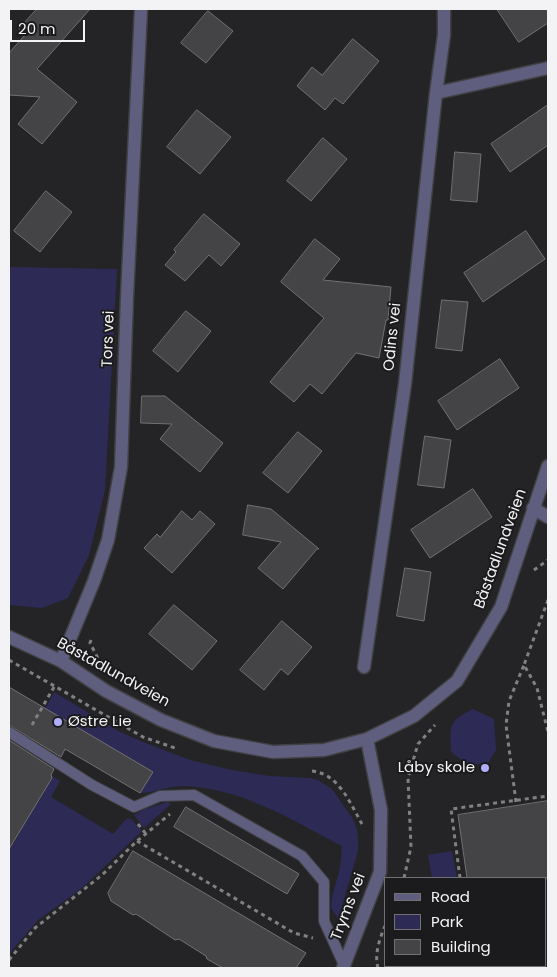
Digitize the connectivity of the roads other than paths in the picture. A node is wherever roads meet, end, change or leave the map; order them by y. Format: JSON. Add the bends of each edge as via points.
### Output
{"nodes":[{"id":1,"x":141,"y":9,"type":"edge"},
{"id":2,"x":444,"y":9,"type":"edge"},
{"id":3,"x":548,"y":68,"type":"edge"},
{"id":4,"x":436,"y":93,"type":"junction"},
{"id":5,"x":548,"y":466,"type":"edge"},
{"id":6,"x":534,"y":508,"type":"junction"},
{"id":7,"x":548,"y":517,"type":"edge"},
{"id":8,"x":9,"y":637,"type":"edge"},
{"id":9,"x":61,"y":661,"type":"junction"},
{"id":10,"x":364,"y":667,"type":"dead end"},
{"id":11,"x":9,"y":732,"type":"edge"},
{"id":12,"x":367,"y":739,"type":"junction"},
{"id":13,"x":343,"y":967,"type":"edge"}],
"edges":[{"from":1,"to":9,"type":"street","name":"Tors vei","via":[[121,467],[108,540]]},
{"from":2,"to":4,"type":"street","name":"Odins vei","via":[[444,36]]},
{"from":3,"to":4,"type":"street"},
{"from":4,"to":10,"type":"street","name":"Odins vei","via":[[405,384]]},
{"from":5,"to":6,"type":"street","name":"Båstadlundveien"},
{"from":6,"to":7,"type":"street"},
{"from":6,"to":12,"type":"street","name":"Båstadlundveien","via":[[500,607],[458,681],[414,716]]},
{"from":8,"to":9,"type":"street","name":"Båstadlundveien"},
{"from":9,"to":12,"type":"street","name":"Båstadlundveien","via":[[106,691],[153,716],[214,741],[273,752],[324,750]]},
{"from":11,"to":13,"type":"lane","via":[[92,785],[134,806],[160,796],[194,795],[302,856],[324,882],[324,921]]},
{"from":12,"to":13,"type":"street","name":"Tryms vei","via":[[381,810],[380,872]]}]}
